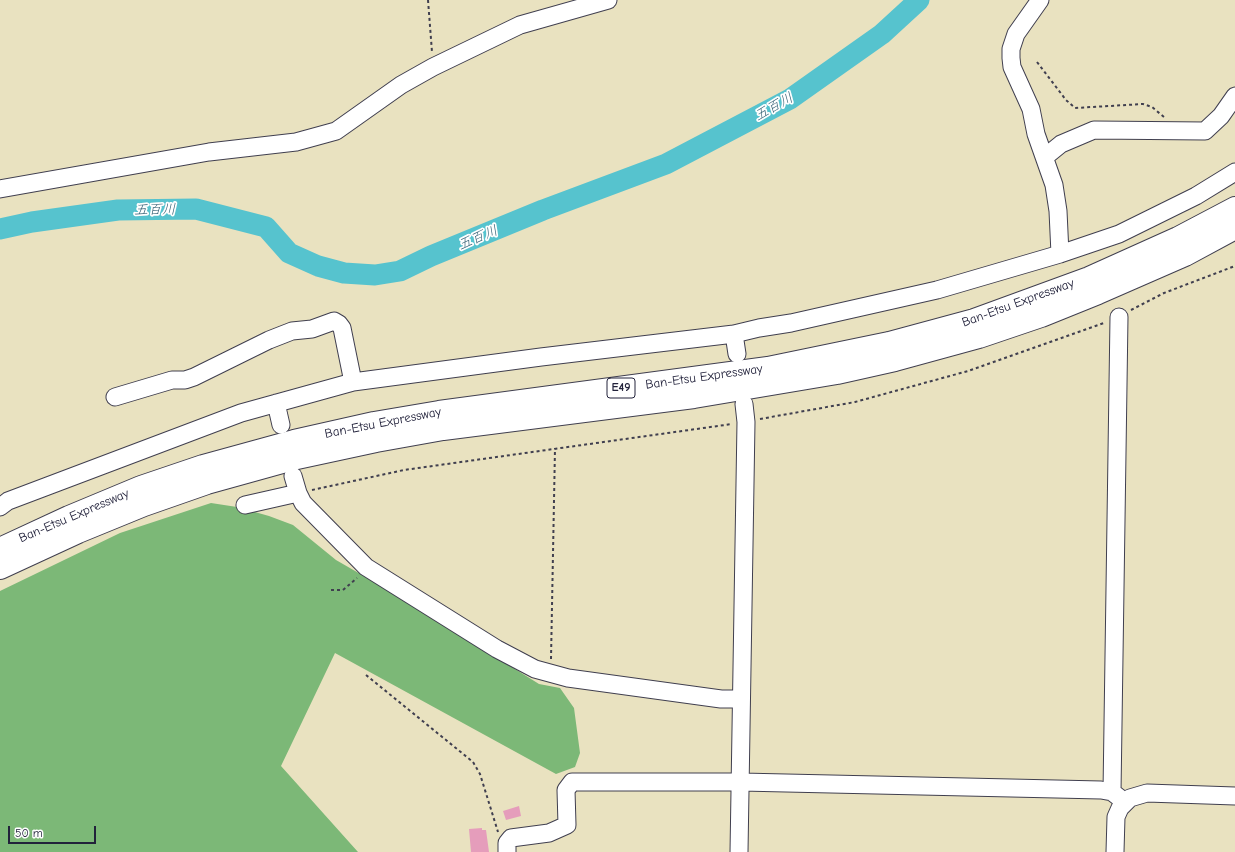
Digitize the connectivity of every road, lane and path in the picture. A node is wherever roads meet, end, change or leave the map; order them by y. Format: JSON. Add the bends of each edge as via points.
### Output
{"nodes":[{"id":1,"x":428,"y":0,"type":"edge"},
{"id":2,"x":608,"y":0,"type":"edge"},
{"id":3,"x":1040,"y":0,"type":"edge"},
{"id":4,"x":1037,"y":62,"type":"dead end"},
{"id":5,"x":433,"y":67,"type":"junction"},
{"id":6,"x":1235,"y":96,"type":"edge"},
{"id":7,"x":1177,"y":131,"type":"junction"},
{"id":8,"x":1045,"y":157,"type":"junction"},
{"id":9,"x":1235,"y":172,"type":"edge"},
{"id":10,"x":0,"y":189,"type":"edge"},
{"id":11,"x":1235,"y":208,"type":"edge"},
{"id":12,"x":1235,"y":228,"type":"edge"},
{"id":13,"x":1060,"y":254,"type":"junction"},
{"id":14,"x":1235,"y":266,"type":"edge"},
{"id":15,"x":1119,"y":317,"type":"junction"},
{"id":16,"x":734,"y":334,"type":"junction"},
{"id":17,"x":737,"y":354,"type":"dead end"},
{"id":18,"x":353,"y":382,"type":"junction"},
{"id":19,"x":115,"y":397,"type":"dead end"},
{"id":20,"x":276,"y":403,"type":"junction"},
{"id":21,"x":744,"y":404,"type":"dead end"},
{"id":22,"x":746,"y":422,"type":"junction"},
{"id":23,"x":281,"y":425,"type":"dead end"},
{"id":24,"x":555,"y":447,"type":"junction"},
{"id":25,"x":294,"y":476,"type":"dead end"},
{"id":26,"x":298,"y":493,"type":"junction"},
{"id":27,"x":245,"y":505,"type":"dead end"},
{"id":28,"x":0,"y":507,"type":"edge"},
{"id":29,"x":0,"y":549,"type":"edge"},
{"id":30,"x":366,"y":567,"type":"junction"},
{"id":31,"x":0,"y":568,"type":"edge"},
{"id":32,"x":331,"y":590,"type":"dead end"},
{"id":33,"x":550,"y":674,"type":"junction"},
{"id":34,"x":366,"y":675,"type":"dead end"},
{"id":35,"x":741,"y":699,"type":"junction"},
{"id":36,"x":741,"y":782,"type":"junction"},
{"id":37,"x":1235,"y":796,"type":"edge"},
{"id":38,"x":1118,"y":797,"type":"junction"},
{"id":39,"x":507,"y":848,"type":"edge"},
{"id":40,"x":739,"y":852,"type":"edge"},
{"id":41,"x":1115,"y":852,"type":"edge"}],
"edges":[{"from":1,"to":5,"type":"path"},
{"from":2,"to":5,"type":"street","via":[[520,25]]},
{"from":3,"to":8,"type":"street","via":[[1016,34],[1010,58],[1031,109],[1036,134]]},
{"from":4,"to":7,"type":"path","via":[[1075,108],[1143,104],[1161,114]]},
{"from":5,"to":10,"type":"street","via":[[401,85],[336,130],[296,142],[209,152]]},
{"from":6,"to":7,"type":"street","via":[[1221,116],[1205,131]]},
{"from":7,"to":8,"type":"street","via":[[1094,130],[1061,144]]},
{"from":8,"to":13,"type":"street","via":[[1056,197]]},
{"from":9,"to":13,"type":"street","via":[[1196,196],[1119,234]]},
{"from":11,"to":29,"type":"highway","name":"Ban-Etsu Expressway","number":"E49","via":[[1178,238],[1089,278],[974,320],[882,345],[768,368],[440,412],[374,423],[294,441],[203,466],[141,487]]},
{"from":12,"to":31,"type":"highway","name":"Ban-Etsu Expressway","number":"E49","via":[[1184,255],[1041,316],[902,358],[766,386],[443,430],[297,458],[207,483],[144,505]]},
{"from":13,"to":16,"type":"street","via":[[930,292]]},
{"from":14,"to":15,"type":"path","via":[[1164,293]]},
{"from":15,"to":22,"type":"path","via":[[1076,334],[945,377],[855,402]]},
{"from":15,"to":38,"type":"street"},
{"from":16,"to":17,"type":"street"},
{"from":16,"to":18,"type":"street"},
{"from":18,"to":19,"type":"street","via":[[342,328],[334,321],[312,329],[292,331],[194,377],[172,380]]},
{"from":18,"to":20,"type":"street"},
{"from":20,"to":23,"type":"street"},
{"from":20,"to":28,"type":"street","via":[[197,429],[8,501]]},
{"from":21,"to":22,"type":"street"},
{"from":22,"to":24,"type":"path"},
{"from":22,"to":35,"type":"street"},
{"from":24,"to":26,"type":"path","via":[[404,470]]},
{"from":24,"to":33,"type":"path"},
{"from":25,"to":26,"type":"street"},
{"from":26,"to":27,"type":"street"},
{"from":26,"to":30,"type":"street","via":[[313,514]]},
{"from":30,"to":32,"type":"path","via":[[343,590]]},
{"from":30,"to":33,"type":"street","via":[[497,650]]},
{"from":33,"to":35,"type":"street"},
{"from":34,"to":39,"type":"path","via":[[473,762],[480,774],[500,836]]},
{"from":35,"to":36,"type":"street"},
{"from":36,"to":38,"type":"street","via":[[1101,790]]},
{"from":36,"to":39,"type":"street","via":[[572,782],[566,790],[568,820],[564,827],[549,833],[511,838]]},
{"from":36,"to":40,"type":"street"},
{"from":37,"to":38,"type":"street","via":[[1147,794],[1130,798]]},
{"from":38,"to":41,"type":"street"}]}
